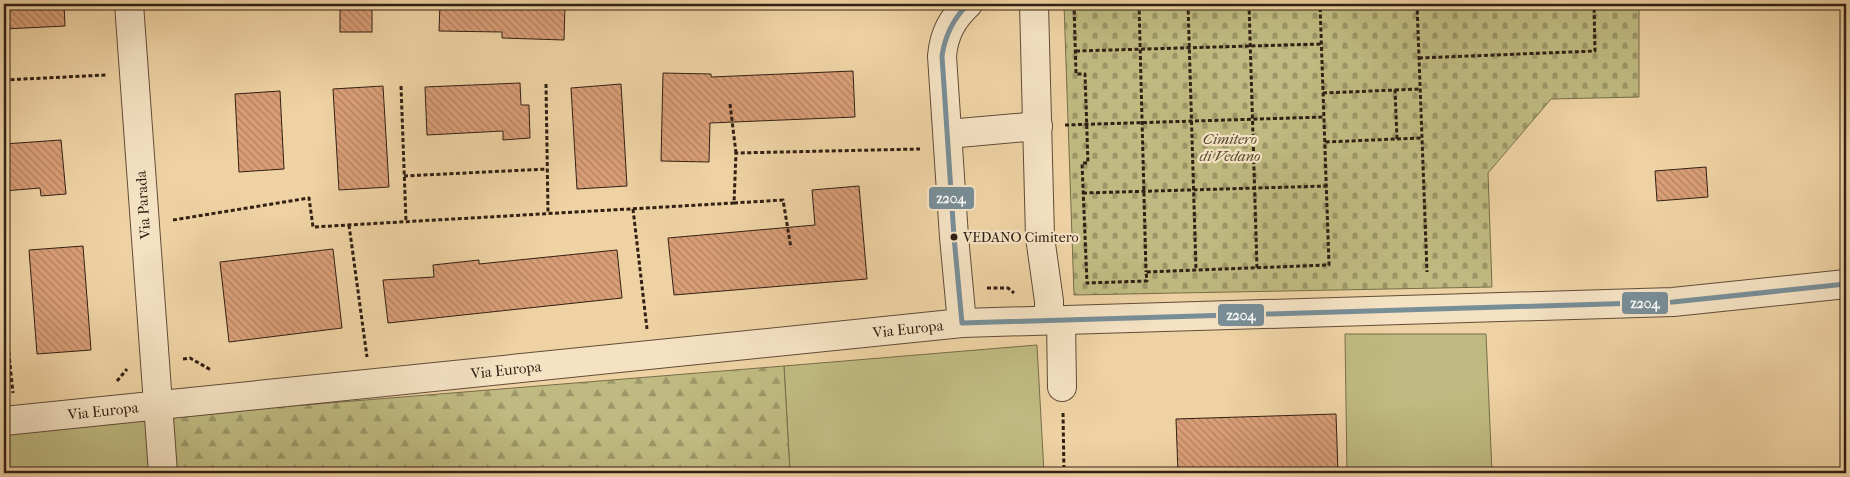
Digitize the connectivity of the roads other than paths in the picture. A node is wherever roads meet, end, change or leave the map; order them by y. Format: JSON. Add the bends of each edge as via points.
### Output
{"nodes":[{"id":1,"x":129,"y":4,"type":"edge"},
{"id":2,"x":968,"y":4,"type":"edge"},
{"id":3,"x":1034,"y":4,"type":"edge"},
{"id":4,"x":1038,"y":126,"type":"junction"},
{"id":5,"x":948,"y":142,"type":"junction"},
{"id":6,"x":1846,"y":284,"type":"edge"},
{"id":7,"x":1055,"y":320,"type":"junction"},
{"id":8,"x":962,"y":323,"type":"junction"},
{"id":9,"x":1062,"y":387,"type":"road end"},
{"id":10,"x":158,"y":405,"type":"junction"},
{"id":11,"x":4,"y":421,"type":"edge"},
{"id":12,"x":163,"y":473,"type":"edge"}],
"edges":[{"from":1,"to":10,"type":"street","name":"Via Parada"},
{"from":2,"to":5,"type":"street","via":[[952,22],[943,45]]},
{"from":3,"to":4,"type":"street"},
{"from":4,"to":5,"type":"street"},
{"from":4,"to":7,"type":"street","via":[[1040,237],[1049,301]]},
{"from":5,"to":8,"type":"street"},
{"from":6,"to":7,"type":"street","name":"Via Europa","via":[[1673,302]]},
{"from":7,"to":8,"type":"street","name":"Via Europa"},
{"from":7,"to":9,"type":"street"},
{"from":8,"to":10,"type":"street","name":"Via Europa"},
{"from":10,"to":11,"type":"street","name":"Via Europa"},
{"from":10,"to":12,"type":"street","name":"Via Parada"}]}
